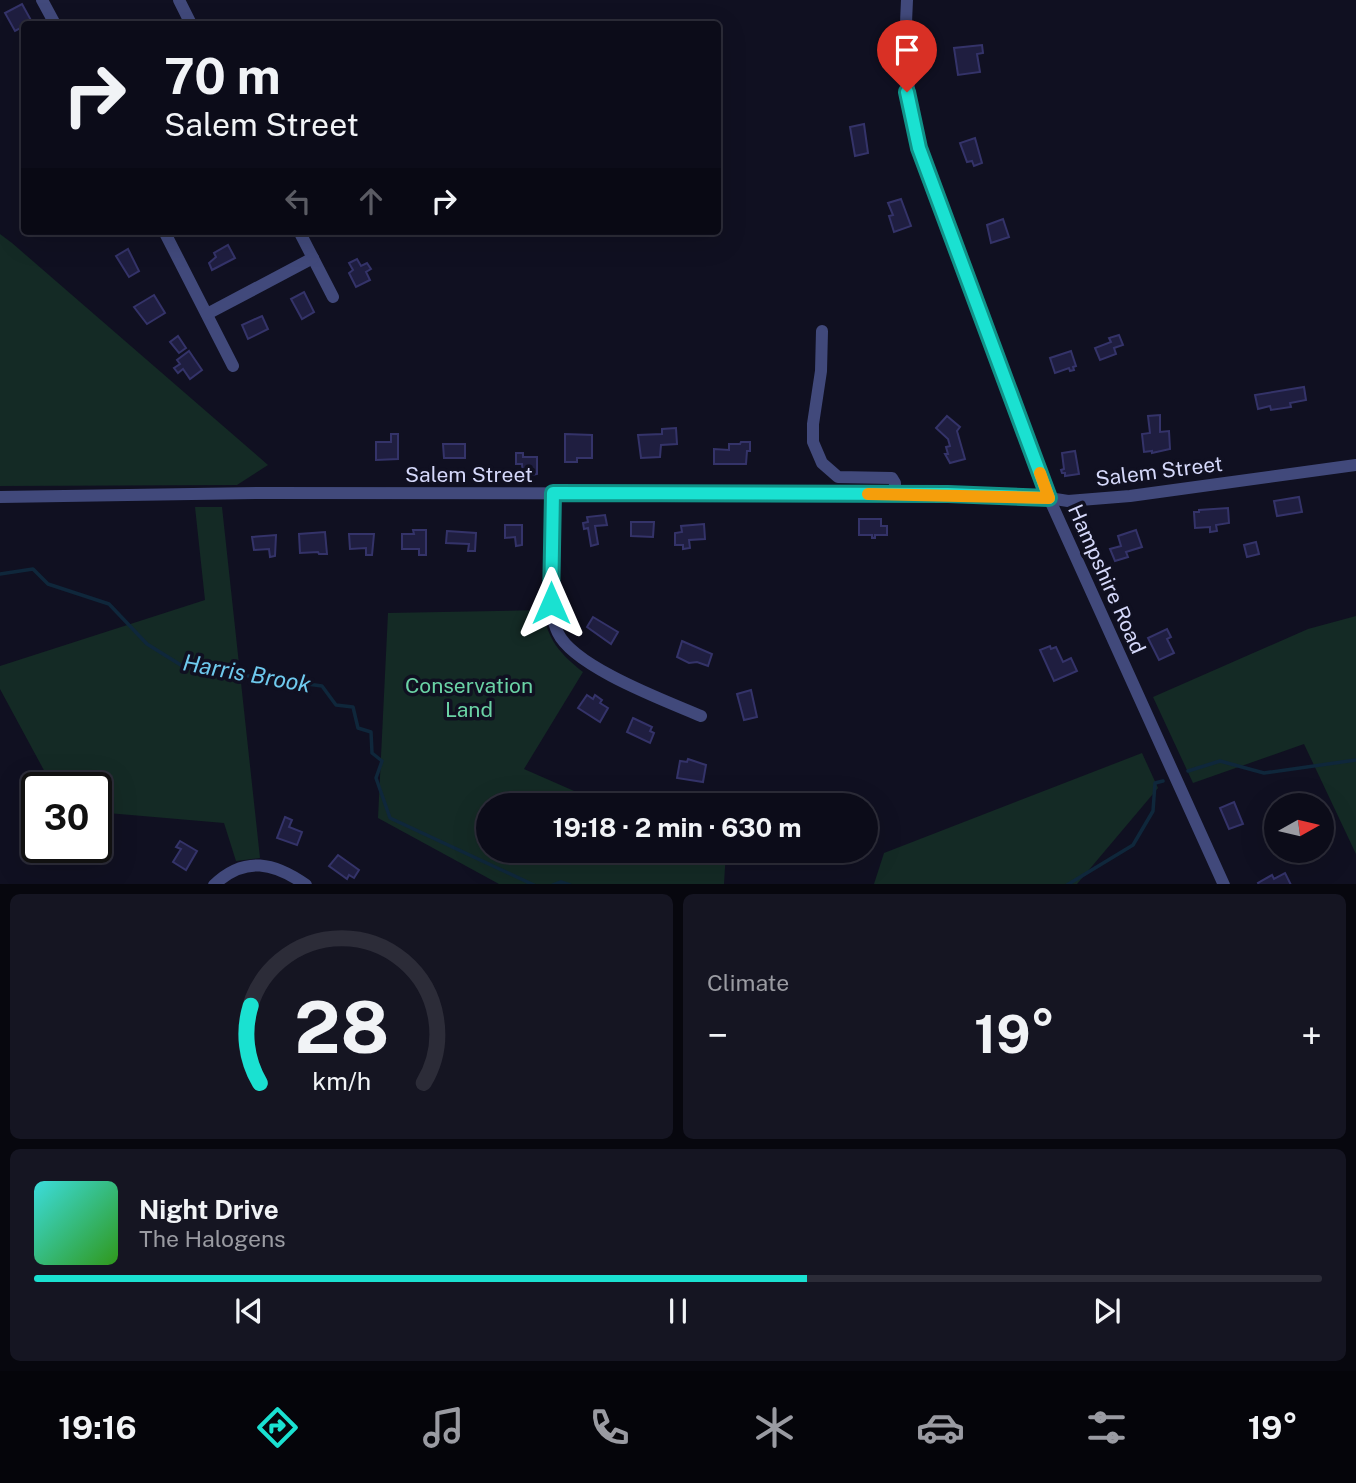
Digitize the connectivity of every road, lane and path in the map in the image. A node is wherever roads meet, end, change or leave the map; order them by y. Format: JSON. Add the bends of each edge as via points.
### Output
{"nodes":[{"id":1,"x":42,"y":0,"type":"edge"},
{"id":2,"x":178,"y":0,"type":"edge"},
{"id":3,"x":907,"y":0,"type":"edge"},
{"id":4,"x":53,"y":21,"type":"edge"},
{"id":5,"x":189,"y":21,"type":"edge"},
{"id":6,"x":166,"y":235,"type":"edge"},
{"id":7,"x":301,"y":235,"type":"edge"},
{"id":8,"x":313,"y":258,"type":"junction"},
{"id":9,"x":333,"y":297,"type":"dead end"},
{"id":10,"x":207,"y":314,"type":"junction"},
{"id":11,"x":822,"y":331,"type":"dead end"},
{"id":12,"x":233,"y":366,"type":"dead end"},
{"id":13,"x":1356,"y":465,"type":"edge"},
{"id":14,"x":853,"y":478,"type":"junction"},
{"id":15,"x":553,"y":493,"type":"junction"},
{"id":16,"x":846,"y":494,"type":"junction"},
{"id":17,"x":895,"y":495,"type":"junction"},
{"id":18,"x":0,"y":497,"type":"edge"},
{"id":19,"x":1049,"y":498,"type":"junction"},
{"id":20,"x":701,"y":716,"type":"dead end"},
{"id":21,"x":214,"y":884,"type":"edge"},
{"id":22,"x":306,"y":884,"type":"edge"},
{"id":23,"x":1224,"y":884,"type":"edge"}],
"edges":[{"from":1,"to":4,"type":"street"},
{"from":2,"to":5,"type":"street"},
{"from":3,"to":19,"type":"street","name":"Hampshire Road","via":[[906,82],[919,148]]},
{"from":6,"to":10,"type":"street"},
{"from":7,"to":8,"type":"street"},
{"from":8,"to":9,"type":"street"},
{"from":8,"to":10,"type":"street"},
{"from":10,"to":12,"type":"street"},
{"from":11,"to":14,"type":"street","via":[[813,442],[822,463],[838,477]]},
{"from":13,"to":19,"type":"street","name":"Salem Street","via":[[1130,496]]},
{"from":14,"to":16,"type":"street"},
{"from":14,"to":17,"type":"street","via":[[892,478]]},
{"from":15,"to":16,"type":"street","name":"Salem Street"},
{"from":15,"to":18,"type":"street","name":"Salem Street"},
{"from":15,"to":20,"type":"street","via":[[551,603],[563,641],[623,681]]},
{"from":16,"to":17,"type":"street","name":"Salem Street"},
{"from":17,"to":19,"type":"street","name":"Salem Street"},
{"from":19,"to":23,"type":"street","name":"Hampshire Road"},
{"from":21,"to":22,"type":"street","via":[[232,871],[261,865],[281,869]]}]}
